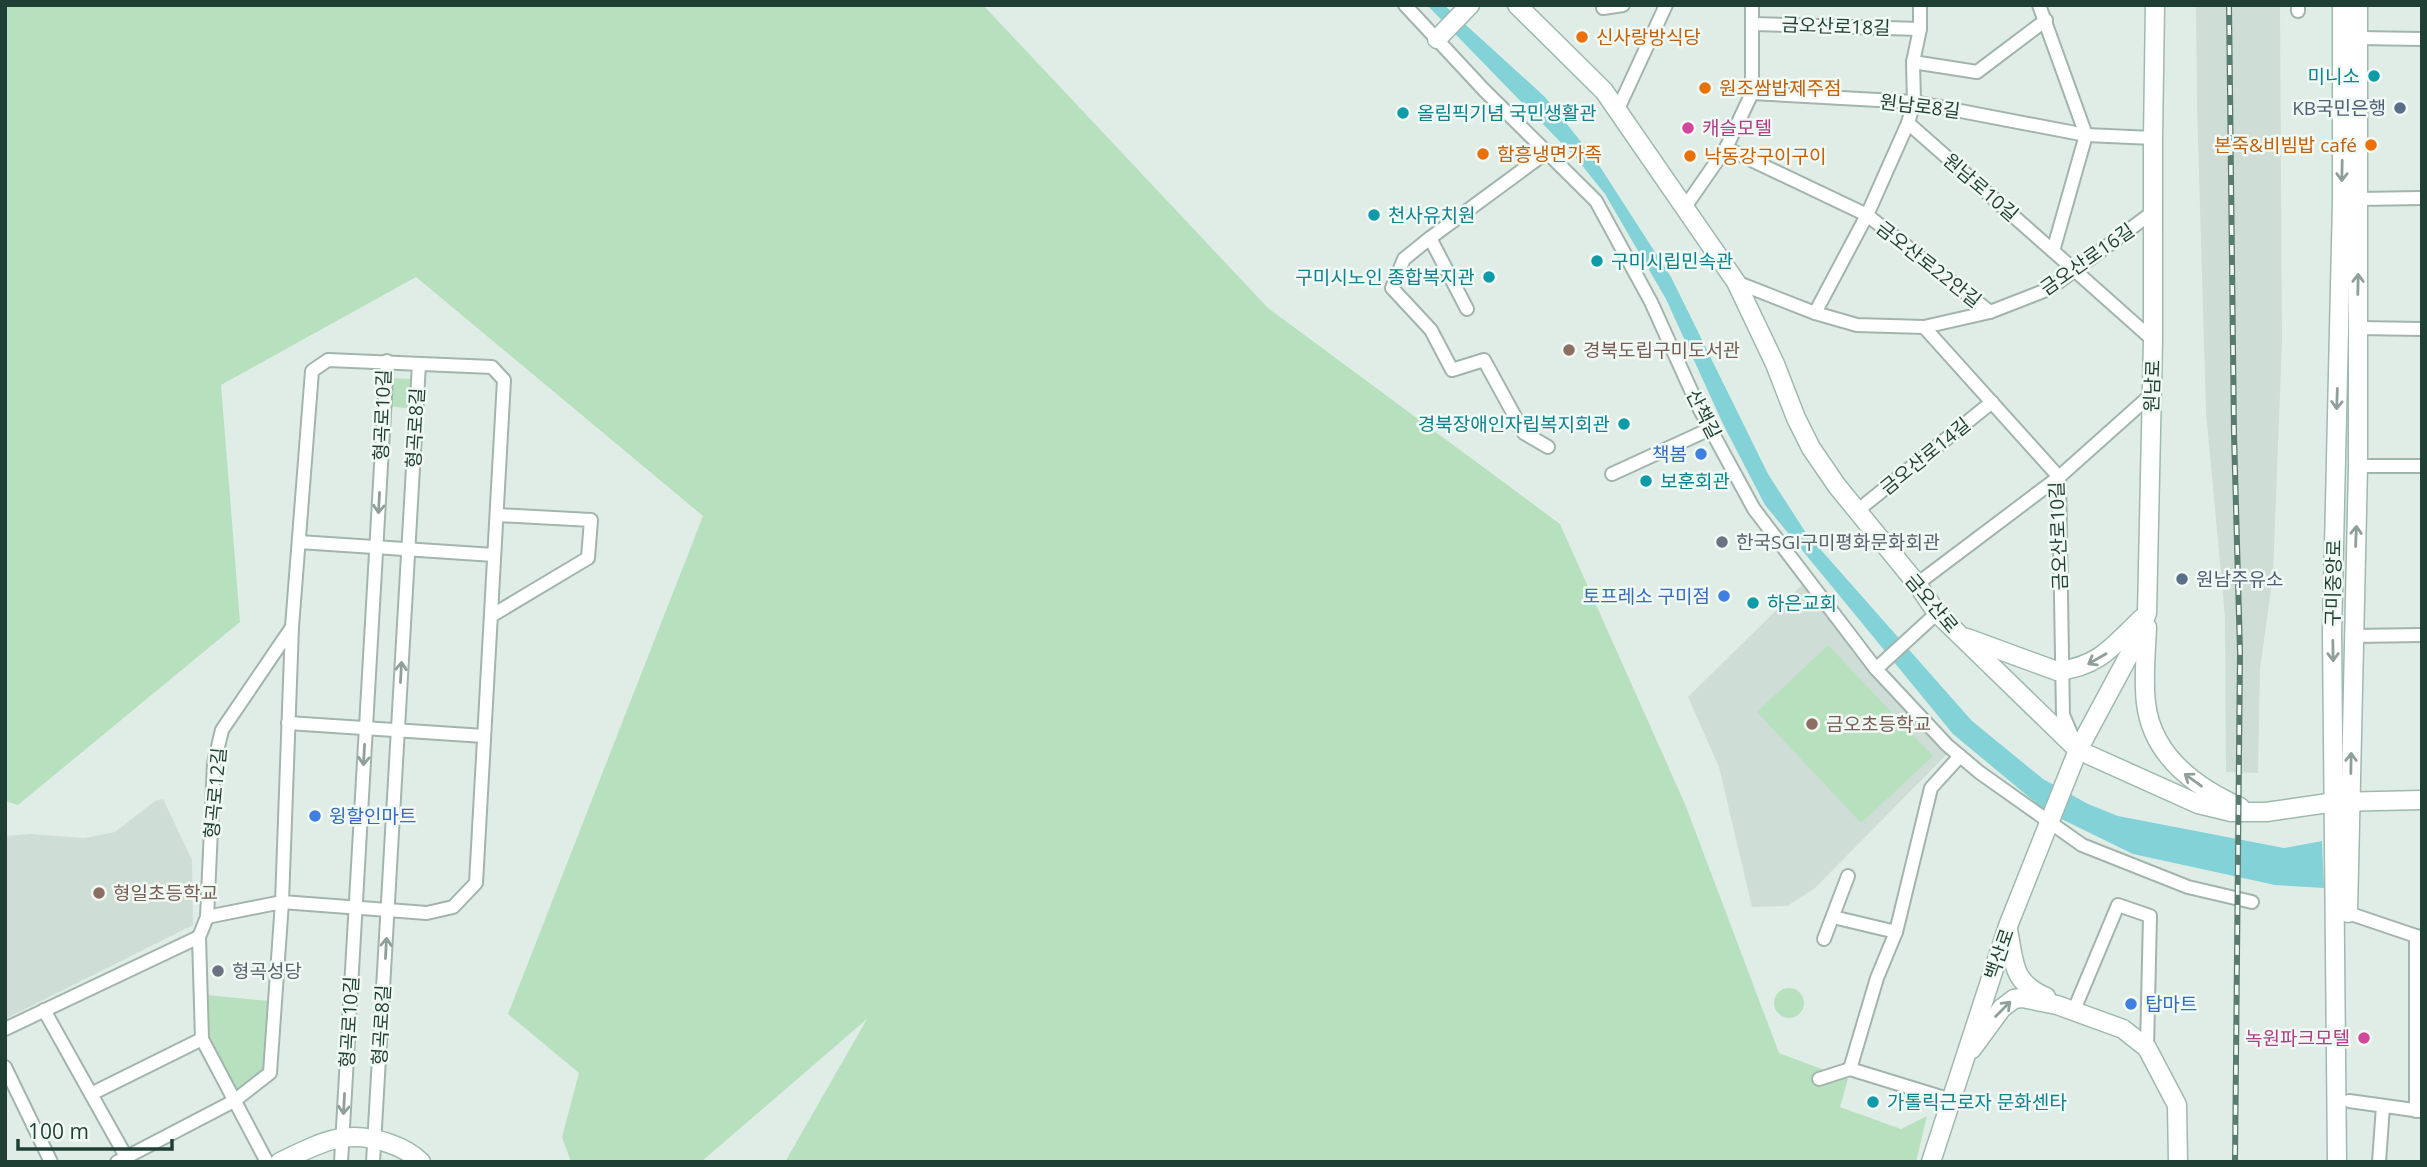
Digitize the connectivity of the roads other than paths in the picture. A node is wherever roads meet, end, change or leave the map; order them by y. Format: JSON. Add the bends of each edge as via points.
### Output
{"nodes":[{"id":1,"x":1405,"y":5,"type":"edge"},
{"id":2,"x":1470,"y":5,"type":"edge"},
{"id":3,"x":1517,"y":5,"type":"edge"},
{"id":4,"x":1623,"y":5,"type":"edge"},
{"id":5,"x":1666,"y":5,"type":"edge"},
{"id":6,"x":1752,"y":5,"type":"edge"},
{"id":7,"x":1920,"y":5,"type":"edge"},
{"id":8,"x":2039,"y":5,"type":"edge"},
{"id":9,"x":2155,"y":5,"type":"edge"},
{"id":10,"x":2342,"y":5,"type":"edge"},
{"id":11,"x":2358,"y":5,"type":"edge"},
{"id":12,"x":1603,"y":8,"type":"dead end"},
{"id":13,"x":2046,"y":20,"type":"junction"},
{"id":14,"x":1753,"y":24,"type":"junction"},
{"id":15,"x":1920,"y":29,"type":"junction"},
{"id":16,"x":2358,"y":38,"type":"junction"},
{"id":17,"x":1437,"y":39,"type":"junction"},
{"id":18,"x":2422,"y":39,"type":"edge"},
{"id":19,"x":1913,"y":62,"type":"junction"},
{"id":20,"x":1752,"y":93,"type":"junction"},
{"id":21,"x":1914,"y":102,"type":"junction"},
{"id":22,"x":1618,"y":109,"type":"junction"},
{"id":23,"x":1908,"y":123,"type":"junction"},
{"id":24,"x":2086,"y":135,"type":"junction"},
{"id":25,"x":2153,"y":138,"type":"junction"},
{"id":26,"x":1726,"y":148,"type":"junction"},
{"id":27,"x":1547,"y":152,"type":"junction"},
{"id":28,"x":2422,"y":198,"type":"edge"},
{"id":29,"x":2359,"y":199,"type":"junction"},
{"id":30,"x":1685,"y":208,"type":"junction"},
{"id":31,"x":2153,"y":212,"type":"junction"},
{"id":32,"x":1867,"y":215,"type":"junction"},
{"id":33,"x":1430,"y":238,"type":"junction"},
{"id":34,"x":2053,"y":251,"type":"junction"},
{"id":35,"x":2076,"y":270,"type":"junction"},
{"id":36,"x":1736,"y":282,"type":"junction"},
{"id":37,"x":1467,"y":309,"type":"dead end"},
{"id":38,"x":1990,"y":312,"type":"junction"},
{"id":39,"x":1815,"y":313,"type":"junction"},
{"id":40,"x":1924,"y":327,"type":"junction"},
{"id":41,"x":2358,"y":328,"type":"junction"},
{"id":42,"x":2422,"y":329,"type":"edge"},
{"id":43,"x":2153,"y":340,"type":"junction"},
{"id":44,"x":387,"y":362,"type":"junction"},
{"id":45,"x":419,"y":364,"type":"junction"},
{"id":46,"x":2152,"y":394,"type":"junction"},
{"id":47,"x":1992,"y":402,"type":"junction"},
{"id":48,"x":1710,"y":429,"type":"junction"},
{"id":49,"x":1548,"y":447,"type":"dead end"},
{"id":50,"x":2358,"y":466,"type":"junction"},
{"id":51,"x":2422,"y":466,"type":"edge"},
{"id":52,"x":1612,"y":474,"type":"dead end"},
{"id":53,"x":2059,"y":477,"type":"junction"},
{"id":54,"x":1857,"y":511,"type":"junction"},
{"id":55,"x":497,"y":515,"type":"junction"},
{"id":56,"x":299,"y":542,"type":"junction"},
{"id":57,"x":376,"y":547,"type":"junction"},
{"id":58,"x":408,"y":549,"type":"junction"},
{"id":59,"x":494,"y":555,"type":"junction"},
{"id":60,"x":1917,"y":584,"type":"junction"},
{"id":61,"x":1937,"y":613,"type":"junction"},
{"id":62,"x":2147,"y":613,"type":"junction"},
{"id":63,"x":491,"y":616,"type":"junction"},
{"id":64,"x":292,"y":627,"type":"junction"},
{"id":65,"x":1959,"y":635,"type":"junction"},
{"id":66,"x":2422,"y":635,"type":"edge"},
{"id":67,"x":2353,"y":636,"type":"junction"},
{"id":68,"x":1876,"y":669,"type":"junction"},
{"id":69,"x":2061,"y":671,"type":"junction"},
{"id":70,"x":288,"y":723,"type":"junction"},
{"id":71,"x":366,"y":729,"type":"junction"},
{"id":72,"x":398,"y":731,"type":"junction"},
{"id":73,"x":484,"y":736,"type":"junction"},
{"id":74,"x":2078,"y":750,"type":"junction"},
{"id":75,"x":1960,"y":756,"type":"junction"},
{"id":76,"x":2422,"y":800,"type":"edge"},
{"id":77,"x":2343,"y":802,"type":"junction"},
{"id":78,"x":2252,"y":813,"type":"junction"},
{"id":79,"x":2050,"y":823,"type":"junction"},
{"id":80,"x":1848,"y":876,"type":"dead end"},
{"id":81,"x":282,"y":902,"type":"junction"},
{"id":82,"x":2252,"y":902,"type":"dead end"},
{"id":83,"x":355,"y":909,"type":"junction"},
{"id":84,"x":388,"y":912,"type":"junction"},
{"id":85,"x":2348,"y":913,"type":"junction"},
{"id":86,"x":1833,"y":916,"type":"junction"},
{"id":87,"x":207,"y":917,"type":"junction"},
{"id":88,"x":2008,"y":926,"type":"junction"},
{"id":89,"x":1896,"y":932,"type":"junction"},
{"id":90,"x":199,"y":937,"type":"junction"},
{"id":91,"x":2419,"y":937,"type":"edge"},
{"id":92,"x":1824,"y":939,"type":"dead end"},
{"id":93,"x":44,"y":1010,"type":"junction"},
{"id":94,"x":2074,"y":1010,"type":"junction"},
{"id":95,"x":5,"y":1029,"type":"edge"},
{"id":96,"x":202,"y":1039,"type":"junction"},
{"id":97,"x":2147,"y":1048,"type":"junction"},
{"id":98,"x":1962,"y":1063,"type":"junction"},
{"id":99,"x":5,"y":1067,"type":"edge"},
{"id":100,"x":1850,"y":1069,"type":"junction"},
{"id":101,"x":1819,"y":1079,"type":"dead end"},
{"id":102,"x":91,"y":1094,"type":"junction"},
{"id":103,"x":1951,"y":1100,"type":"junction"},
{"id":104,"x":234,"y":1101,"type":"junction"},
{"id":105,"x":2349,"y":1101,"type":"junction"},
{"id":106,"x":2384,"y":1106,"type":"junction"},
{"id":107,"x":2419,"y":1111,"type":"edge"},
{"id":108,"x":342,"y":1136,"type":"junction"},
{"id":109,"x":375,"y":1138,"type":"junction"},
{"id":110,"x":124,"y":1160,"type":"edge"},
{"id":111,"x":51,"y":1162,"type":"edge"},
{"id":112,"x":267,"y":1162,"type":"edge"},
{"id":113,"x":281,"y":1162,"type":"edge"},
{"id":114,"x":341,"y":1162,"type":"edge"},
{"id":115,"x":373,"y":1162,"type":"edge"},
{"id":116,"x":421,"y":1162,"type":"edge"},
{"id":117,"x":1931,"y":1162,"type":"edge"},
{"id":118,"x":2178,"y":1162,"type":"edge"},
{"id":119,"x":2337,"y":1162,"type":"edge"},
{"id":120,"x":2349,"y":1162,"type":"edge"},
{"id":121,"x":2379,"y":1162,"type":"edge"}],
"edges":[{"from":1,"to":17,"type":"street","name":"산책길"},
{"from":2,"to":17,"type":"street"},
{"from":3,"to":22,"type":"street","name":"금오산로"},
{"from":4,"to":12,"type":"street"},
{"from":5,"to":22,"type":"street"},
{"from":6,"to":14,"type":"street","name":"금오산로18길"},
{"from":7,"to":15,"type":"street","name":"금오산로22안길"},
{"from":8,"to":13,"type":"street"},
{"from":9,"to":25,"type":"street","name":"원남로"},
{"from":10,"to":77,"type":"street","name":"구미중앙로","one_way":true,"via":[[2332,633]]},
{"from":11,"to":16,"type":"street","name":"구미중앙로"},
{"from":13,"to":19,"type":"street","via":[[1977,72]]},
{"from":13,"to":24,"type":"street"},
{"from":14,"to":15,"type":"street","name":"금오산로18길"},
{"from":14,"to":20,"type":"street","name":"금오산로18길"},
{"from":15,"to":19,"type":"street","name":"금오산로22안길"},
{"from":16,"to":18,"type":"street"},
{"from":16,"to":29,"type":"street","name":"구미중앙로"},
{"from":17,"to":27,"type":"street","name":"산책길"},
{"from":19,"to":21,"type":"street","name":"금오산로22안길"},
{"from":20,"to":21,"type":"street","name":"원남로8길"},
{"from":20,"to":26,"type":"street","name":"금오산로18길"},
{"from":21,"to":23,"type":"street","name":"금오산로22안길"},
{"from":21,"to":24,"type":"street","name":"원남로8길"},
{"from":22,"to":30,"type":"street","name":"금오산로"},
{"from":23,"to":32,"type":"street","name":"금오산로22안길"},
{"from":23,"to":34,"type":"street","name":"원남로10길"},
{"from":24,"to":25,"type":"street","name":"원남로8길"},
{"from":24,"to":34,"type":"street"},
{"from":25,"to":31,"type":"street","name":"원남로"},
{"from":26,"to":30,"type":"street","name":"금오산로18길"},
{"from":26,"to":32,"type":"street"},
{"from":27,"to":33,"type":"street"},
{"from":27,"to":48,"type":"street","name":"산책길","via":[[1596,201],[1651,302]]},
{"from":28,"to":29,"type":"street"},
{"from":41,"to":29,"type":"street","name":"구미중앙로","one_way":true},
{"from":30,"to":36,"type":"street","name":"금오산로"},
{"from":31,"to":35,"type":"street","name":"금오산로16길"},
{"from":31,"to":43,"type":"street","name":"원남로"},
{"from":32,"to":38,"type":"street","name":"금오산로22안길"},
{"from":32,"to":39,"type":"street","name":"금오산로22안길"},
{"from":33,"to":37,"type":"street"},
{"from":33,"to":49,"type":"street","via":[[1405,259],[1392,288],[1431,330],[1452,370],[1484,360],[1524,433]]},
{"from":34,"to":35,"type":"street"},
{"from":35,"to":38,"type":"street","name":"금오산로16길","via":[[2049,289]]},
{"from":35,"to":43,"type":"street"},
{"from":36,"to":39,"type":"street","name":"금오산로16길"},
{"from":36,"to":54,"type":"street","name":"금오산로","via":[[1811,448]]},
{"from":38,"to":40,"type":"street","name":"금오산로16길"},
{"from":39,"to":40,"type":"street","name":"금오산로16길","via":[[1857,325]]},
{"from":40,"to":47,"type":"street","name":"금오산로10길"},
{"from":41,"to":42,"type":"street"},
{"from":41,"to":50,"type":"street","name":"구미중앙로"},
{"from":43,"to":46,"type":"street","name":"원남로"},
{"from":44,"to":45,"type":"street"},
{"from":44,"to":56,"type":"street","name":"형곡로10길","via":[[328,360],[312,371]]},
{"from":44,"to":57,"type":"street","name":"형곡로10길","one_way":true},
{"from":45,"to":55,"type":"street","name":"형곡로8길","via":[[492,367],[505,380]]},
{"from":45,"to":58,"type":"street","name":"형곡로8길"},
{"from":46,"to":53,"type":"street"},
{"from":46,"to":62,"type":"street","name":"원남로"},
{"from":47,"to":53,"type":"street","name":"금오산로10길"},
{"from":47,"to":54,"type":"street","name":"금오산로14길"},
{"from":48,"to":52,"type":"street"},
{"from":48,"to":68,"type":"street","name":"산책길","via":[[1754,509]]},
{"from":50,"to":51,"type":"street"},
{"from":67,"to":50,"type":"street","name":"구미중앙로","one_way":true},
{"from":53,"to":60,"type":"street"},
{"from":53,"to":69,"type":"street","name":"금오산로10길"},
{"from":54,"to":60,"type":"street","name":"금오산로"},
{"from":55,"to":59,"type":"street","name":"형곡로8길"},
{"from":55,"to":63,"type":"street","via":[[591,520],[588,558]]},
{"from":56,"to":57,"type":"street"},
{"from":56,"to":64,"type":"street","name":"형곡로10길"},
{"from":57,"to":58,"type":"street"},
{"from":57,"to":71,"type":"street","name":"형곡로10길"},
{"from":58,"to":59,"type":"street"},
{"from":72,"to":58,"type":"street","name":"형곡로8길","one_way":true},
{"from":59,"to":63,"type":"street","name":"형곡로8길"},
{"from":60,"to":61,"type":"street","name":"금오산로"},
{"from":61,"to":65,"type":"street","name":"금오산로"},
{"from":61,"to":68,"type":"street"},
{"from":62,"to":69,"type":"street","one_way":true,"via":[[2104,656]]},
{"from":62,"to":74,"type":"street","name":"원남로"},
{"from":78,"to":62,"type":"street","one_way":true,"via":[[2186,776],[2156,739],[2146,701]]},
{"from":63,"to":73,"type":"street","name":"형곡로8길"},
{"from":64,"to":70,"type":"street","name":"형곡로10길"},
{"from":64,"to":87,"type":"street","name":"형곡로12길","via":[[222,730],[214,763]]},
{"from":65,"to":69,"type":"street"},
{"from":65,"to":74,"type":"street","name":"금오산로"},
{"from":66,"to":67,"type":"street"},
{"from":77,"to":67,"type":"street","name":"구미중앙로","one_way":true},
{"from":68,"to":75,"type":"street","name":"산책길"},
{"from":69,"to":74,"type":"street","name":"금오산로10길","via":[[2063,715]]},
{"from":70,"to":71,"type":"street"},
{"from":70,"to":81,"type":"street","name":"형곡로10길"},
{"from":71,"to":72,"type":"street"},
{"from":71,"to":83,"type":"street","name":"형곡로10길","one_way":true},
{"from":72,"to":73,"type":"street"},
{"from":72,"to":84,"type":"street","name":"형곡로8길"},
{"from":73,"to":84,"type":"street","name":"형곡로8길","via":[[475,883],[453,907],[426,913]]},
{"from":74,"to":78,"type":"street","name":"금오산로","via":[[2198,804]]},
{"from":74,"to":79,"type":"street","name":"백산로"},
{"from":75,"to":79,"type":"street","name":"산책길"},
{"from":75,"to":89,"type":"street","via":[[1931,788]]},
{"from":76,"to":77,"type":"street","name":"금오산로"},
{"from":77,"to":78,"type":"street","name":"금오산로"},
{"from":77,"to":85,"type":"street","name":"구미중앙로"},
{"from":77,"to":119,"type":"street","name":"구미중앙로"},
{"from":79,"to":82,"type":"street","name":"산책길","via":[[2082,845],[2188,887]]},
{"from":79,"to":88,"type":"street","name":"백산로"},
{"from":80,"to":86,"type":"street"},
{"from":81,"to":83,"type":"street"},
{"from":81,"to":87,"type":"street"},
{"from":81,"to":104,"type":"street","via":[[270,1073]]},
{"from":83,"to":84,"type":"street"},
{"from":83,"to":108,"type":"street","name":"형곡로10길","one_way":true},
{"from":109,"to":84,"type":"street","name":"형곡로8길","one_way":true},
{"from":85,"to":91,"type":"street"},
{"from":85,"to":105,"type":"street","name":"구미중앙로"},
{"from":86,"to":89,"type":"street"},
{"from":86,"to":92,"type":"street"},
{"from":87,"to":90,"type":"street","name":"형곡로12길"},
{"from":88,"to":94,"type":"street","via":[[2016,970],[2024,985]]},
{"from":88,"to":98,"type":"street","name":"백산로"},
{"from":89,"to":100,"type":"street"},
{"from":90,"to":93,"type":"street"},
{"from":90,"to":96,"type":"street","name":"형곡로12길"},
{"from":91,"to":107,"type":"street"},
{"from":93,"to":95,"type":"street"},
{"from":93,"to":102,"type":"street"},
{"from":94,"to":97,"type":"street","via":[[2123,1029]]},
{"from":94,"to":97,"type":"street","via":[[2118,905],[2150,916]]},
{"from":98,"to":94,"type":"street","one_way":true,"via":[[2002,1008],[2014,999],[2035,999]]},
{"from":96,"to":102,"type":"street"},
{"from":96,"to":104,"type":"street","name":"형곡로12길"},
{"from":97,"to":118,"type":"street","via":[[2177,1105]]},
{"from":98,"to":103,"type":"street","name":"백산로"},
{"from":99,"to":111,"type":"street"},
{"from":100,"to":101,"type":"street"},
{"from":100,"to":103,"type":"street"},
{"from":102,"to":110,"type":"street"},
{"from":103,"to":117,"type":"street","name":"백산로"},
{"from":104,"to":110,"type":"street"},
{"from":104,"to":112,"type":"street","name":"형곡로12길"},
{"from":105,"to":106,"type":"street"},
{"from":105,"to":120,"type":"street","name":"구미중앙로"},
{"from":106,"to":107,"type":"street"},
{"from":106,"to":121,"type":"street"},
{"from":108,"to":109,"type":"street"},
{"from":108,"to":113,"type":"street"},
{"from":108,"to":114,"type":"street","name":"형곡로10길"},
{"from":109,"to":115,"type":"street","name":"형곡로8길"},
{"from":109,"to":116,"type":"street"}]}
